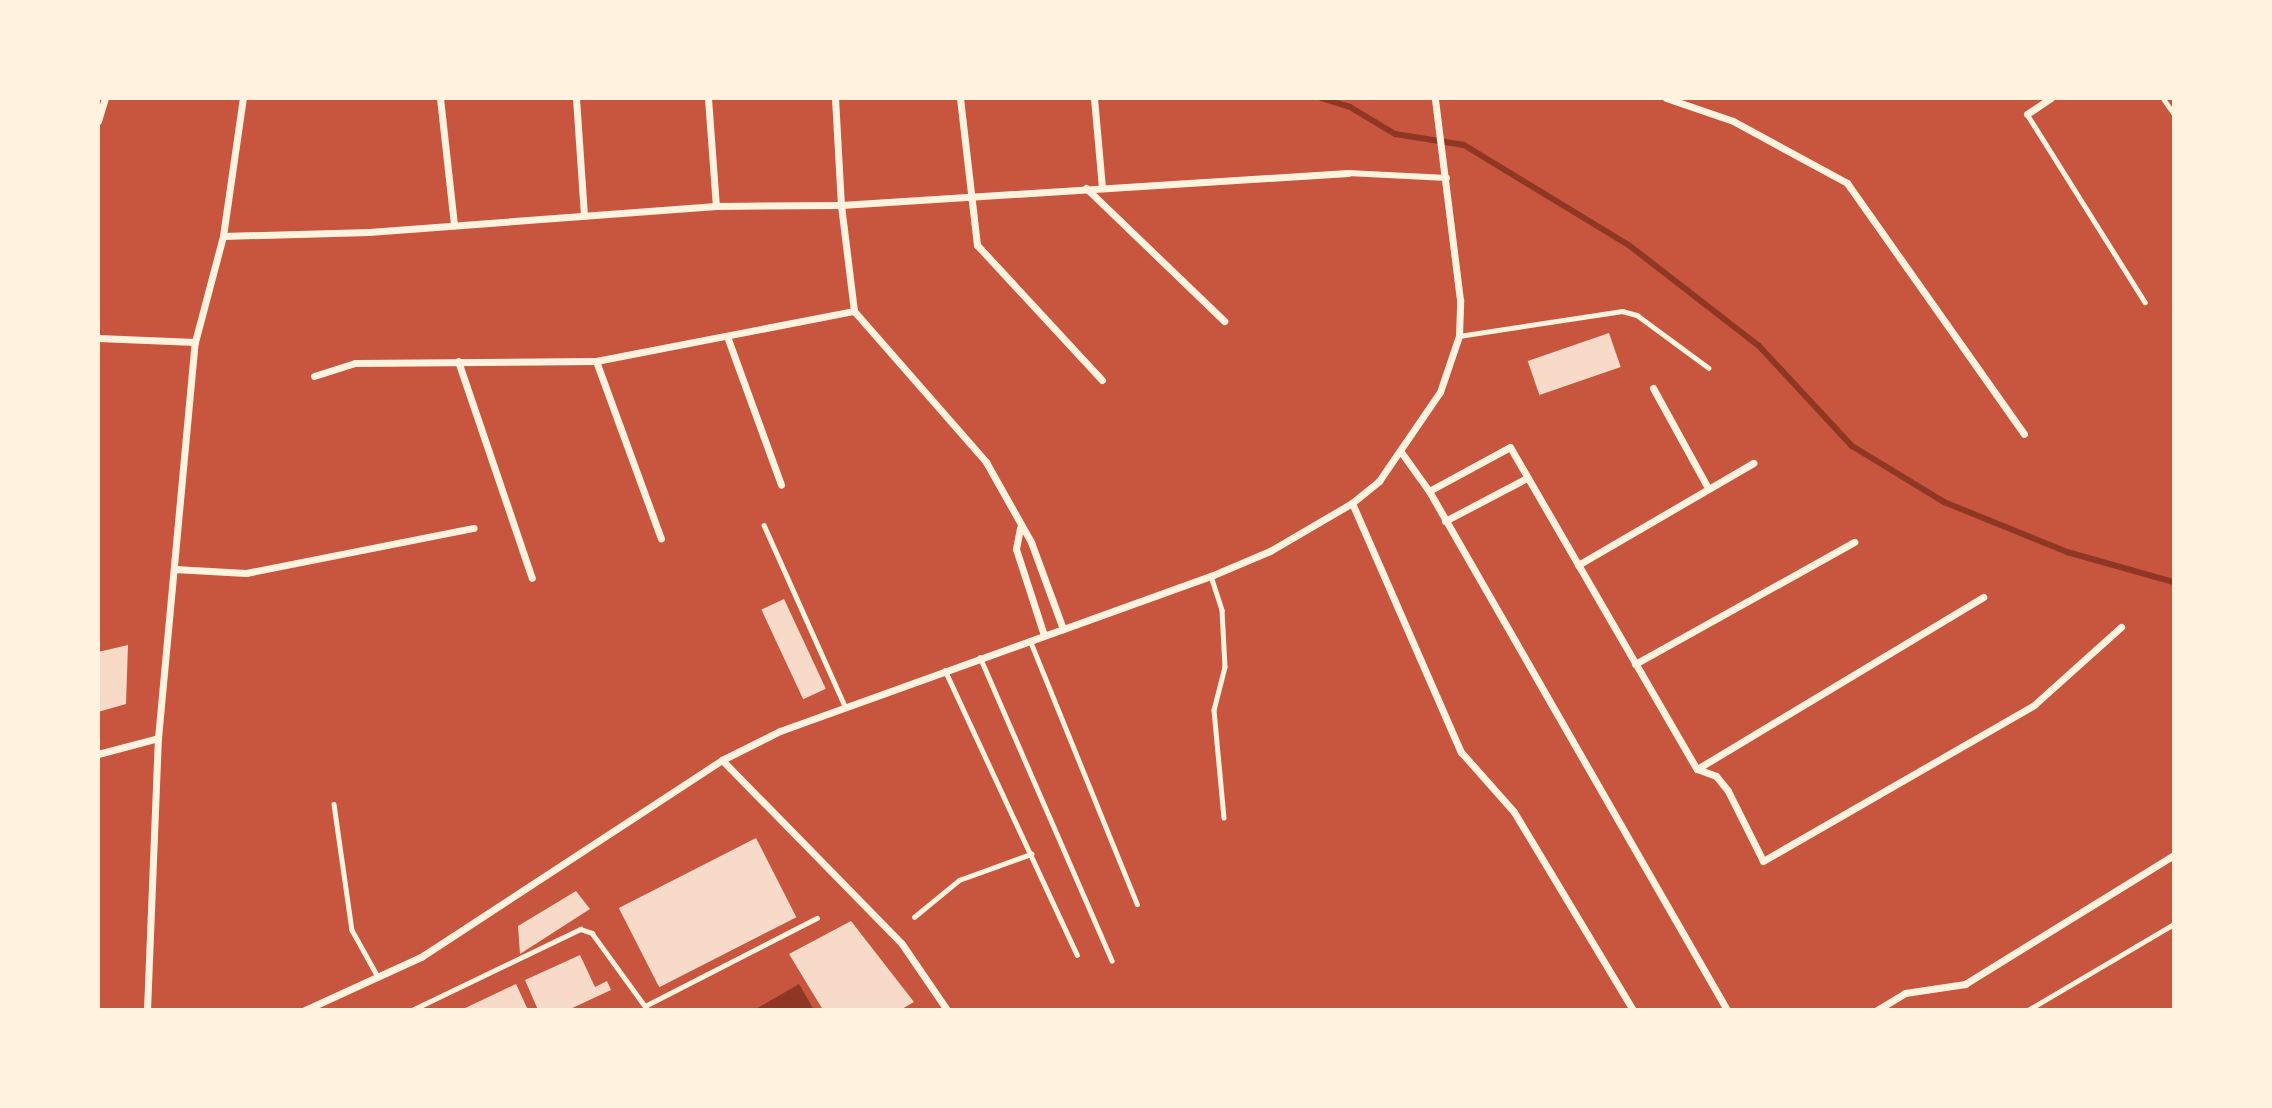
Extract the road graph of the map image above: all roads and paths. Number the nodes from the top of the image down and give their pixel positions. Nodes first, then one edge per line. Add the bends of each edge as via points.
1 (105, 98) edge
2 (243, 98) edge
3 (440, 98) edge
4 (576, 98) edge
5 (708, 98) edge
6 (835, 98) edge
7 (960, 98) edge
8 (1094, 98) edge
9 (1436, 98) edge
10 (1666, 98) edge
11 (2051, 98) edge
12 (2163, 98) edge
13 (2027, 114) joint
14 (2174, 114) edge
15 (98, 121) edge
16 (1348, 173) joint
17 (1447, 178) junction
18 (1102, 187) junction
19 (1086, 188) junction
20 (970, 195) junction
21 (841, 205) junction
22 (716, 206) junction
23 (584, 216) junction
24 (454, 225) junction
25 (223, 236) junction
26 (2145, 302) dead end
27 (854, 311) junction
28 (1224, 321) dead end
29 (1459, 336) junction
30 (98, 338) edge
31 (728, 339) junction
32 (195, 342) junction
33 (458, 361) junction
34 (596, 361) junction
35 (1709, 368) dead end
36 (314, 376) dead end
37 (1102, 380) dead end
38 (1653, 388) dead end
39 (2024, 434) dead end
40 (1401, 452) junction
41 (1753, 463) dead end
42 (1527, 478) junction
43 (780, 485) dead end
44 (1709, 488) junction
45 (1429, 491) junction
46 (1352, 503) junction
47 (1445, 520) junction
48 (764, 525) dead end
49 (474, 528) dead end
50 (1020, 528) junction
51 (661, 539) dead end
52 (1854, 541) dead end
53 (1578, 565) junction
54 (174, 569) junction
55 (1211, 576) junction
56 (532, 578) dead end
57 (1983, 597) dead end
58 (2121, 627) dead end
59 (1063, 629) junction
60 (1044, 635) junction
61 (1029, 640) junction
62 (980, 657) junction
63 (1635, 664) junction
64 (944, 669) junction
65 (845, 706) junction
66 (158, 738) junction
67 (98, 754) edge
68 (722, 760) junction
69 (1697, 769) junction
70 (334, 804) dead end
71 (1224, 818) dead end
72 (1031, 854) junction
73 (2174, 855) edge
74 (1137, 904) dead end
75 (914, 917) dead end
76 (817, 918) dead end
77 (2174, 924) edge
78 (1077, 954) dead end
79 (1112, 961) dead end
80 (378, 978) junction
81 (647, 1008) edge
82 (147, 1010) edge
83 (305, 1010) edge
84 (412, 1010) edge
85 (947, 1010) edge
86 (1633, 1010) edge
87 (1727, 1010) edge
88 (1877, 1010) edge
89 (2028, 1010) edge

1 - 15 street
2 - 25 street
3 - 24 street
4 - 23 street
5 - 22 street
6 - 21 street
7 - 20 street
8 - 18 street
9 - 17 street
10 - 39 street via 1733,121 1847,183
11 - 13 street
12 - 14 lane
13 - 26 lane
16 - 17 street
16 - 18 street
17 - 29 street via 1461,300
18 - 19 street
19 - 20 street
19 - 28 street
20 - 21 street
20 - 37 street via 977,245
21 - 22 street
21 - 27 street
22 - 23 street
23 - 24 street
24 - 25 street
25 - 32 street
27 - 31 street
27 - 50 street via 986,462
29 - 35 lane via 1622,311 1637,315
29 - 40 street via 1440,392
30 - 32 street
31 - 34 street
31 - 43 street
32 - 54 street
33 - 34 street
33 - 36 street via 355,363
33 - 56 street
34 - 51 street
38 - 44 street
40 - 45 street
40 - 46 street via 1378,481
41 - 44 street
42 - 45 street via 1510,447
42 - 47 street
42 - 53 street
44 - 53 street
45 - 47 street
46 - 55 street via 1270,551
46 - 86 street via 1461,752 1514,812
47 - 87 street
48 - 65 lane
49 - 54 street via 246,573
50 - 59 street via 1031,542
50 - 60 street via 1016,549
52 - 63 street
53 - 63 street
54 - 66 street
55 - 59 street
55 - 71 lane via 1222,610 1225,667 1214,710
57 - 69 street
58 - 69 street via 2034,705 1763,861 1728,791 1716,776
59 - 60 street
60 - 61 street
61 - 62 street
61 - 74 lane
62 - 64 street
62 - 79 lane
63 - 69 street
64 - 65 street
64 - 72 lane
65 - 68 street
66 - 67 street
66 - 82 street
68 - 80 street via 500,907
68 - 85 street via 902,944
70 - 80 lane via 352,930
72 - 75 lane via 959,880
72 - 78 lane
73 - 88 street via 1965,984 1905,993
76 - 81 lane
77 - 89 lane
80 - 83 street
81 - 84 lane via 592,933 580,929

